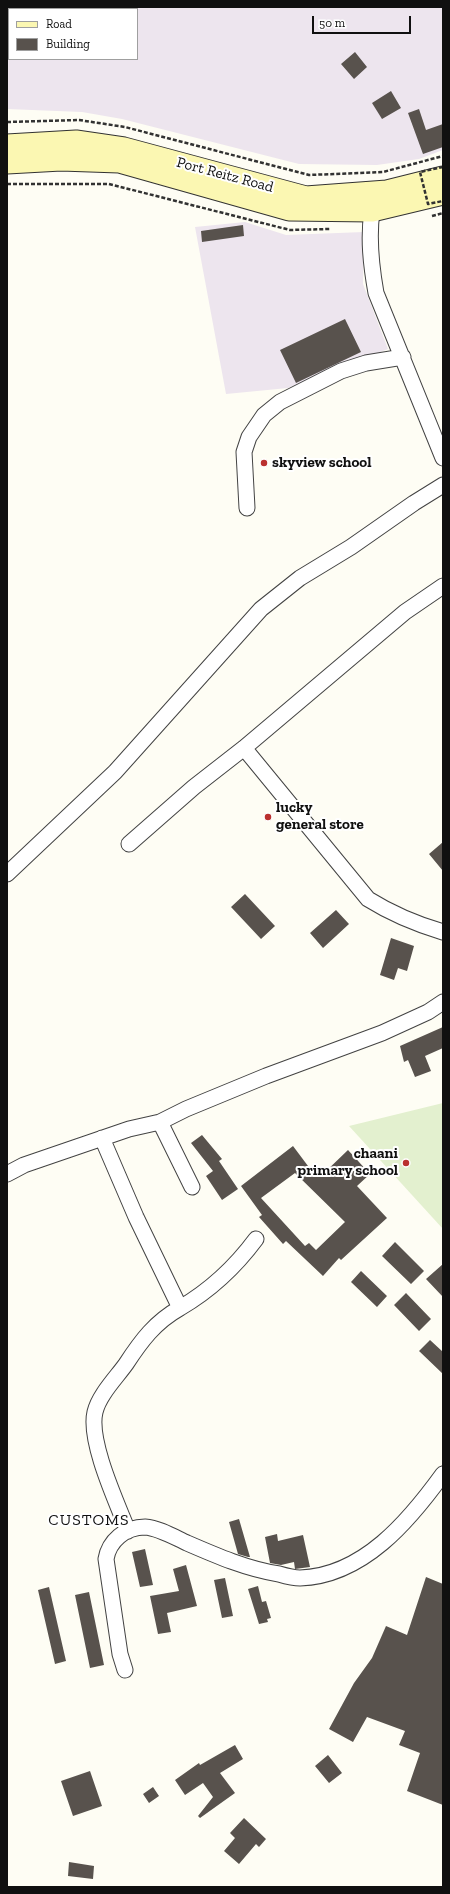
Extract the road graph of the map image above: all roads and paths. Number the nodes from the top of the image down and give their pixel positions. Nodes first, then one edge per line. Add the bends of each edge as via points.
1 (7, 122) edge
2 (7, 145) edge
3 (443, 156) edge
4 (7, 163) edge
5 (443, 167) edge
6 (443, 177) edge
7 (443, 194) edge
8 (443, 201) edge
9 (372, 211) junction
10 (403, 357) junction
11 (443, 458) edge
12 (443, 485) edge
13 (248, 508) dead end
14 (443, 586) edge
15 (244, 748) junction
16 (129, 844) dead end
17 (7, 874) edge
18 (443, 932) edge
19 (443, 1002) edge
20 (160, 1122) junction
21 (102, 1138) junction
22 (7, 1174) edge
23 (192, 1187) dead end
24 (256, 1239) dead end
25 (180, 1308) junction
26 (443, 1474) edge
27 (128, 1531) junction
28 (125, 1670) dead end

1 - 3 path via 79,120 125,127 309,175 384,172
2 - 6 main road, Port Reitz Road via 76,141 124,148 306,197 387,191
4 - 9 main road via 61,160 119,162 290,210
5 - 8 path, bridge via 420,172 428,204
7 - 9 main road
9 - 10 street via 370,265 376,293
10 - 11 street
10 - 13 street via 366,363 342,371 280,402 264,415 249,437 244,452
12 - 17 street via 352,547 300,578 261,609 115,772
14 - 15 street via 405,612
15 - 16 street via 194,787
15 - 18 street via 368,899 412,923
19 - 20 street via 428,1012 382,1033 266,1076
20 - 21 street via 130,1128
20 - 23 street
21 - 22 street via 24,1165
21 - 25 street via 136,1217
24 - 25 street via 237,1262 196,1298
25 - 27 street via 151,1329 103,1396 95,1412 95,1439
26 - 27 street via 407,1521 353,1563 329,1573 300,1578 265,1572 226,1560 161,1531 144,1527
27 - 28 street via 118,1536 107,1552 106,1559 120,1654

